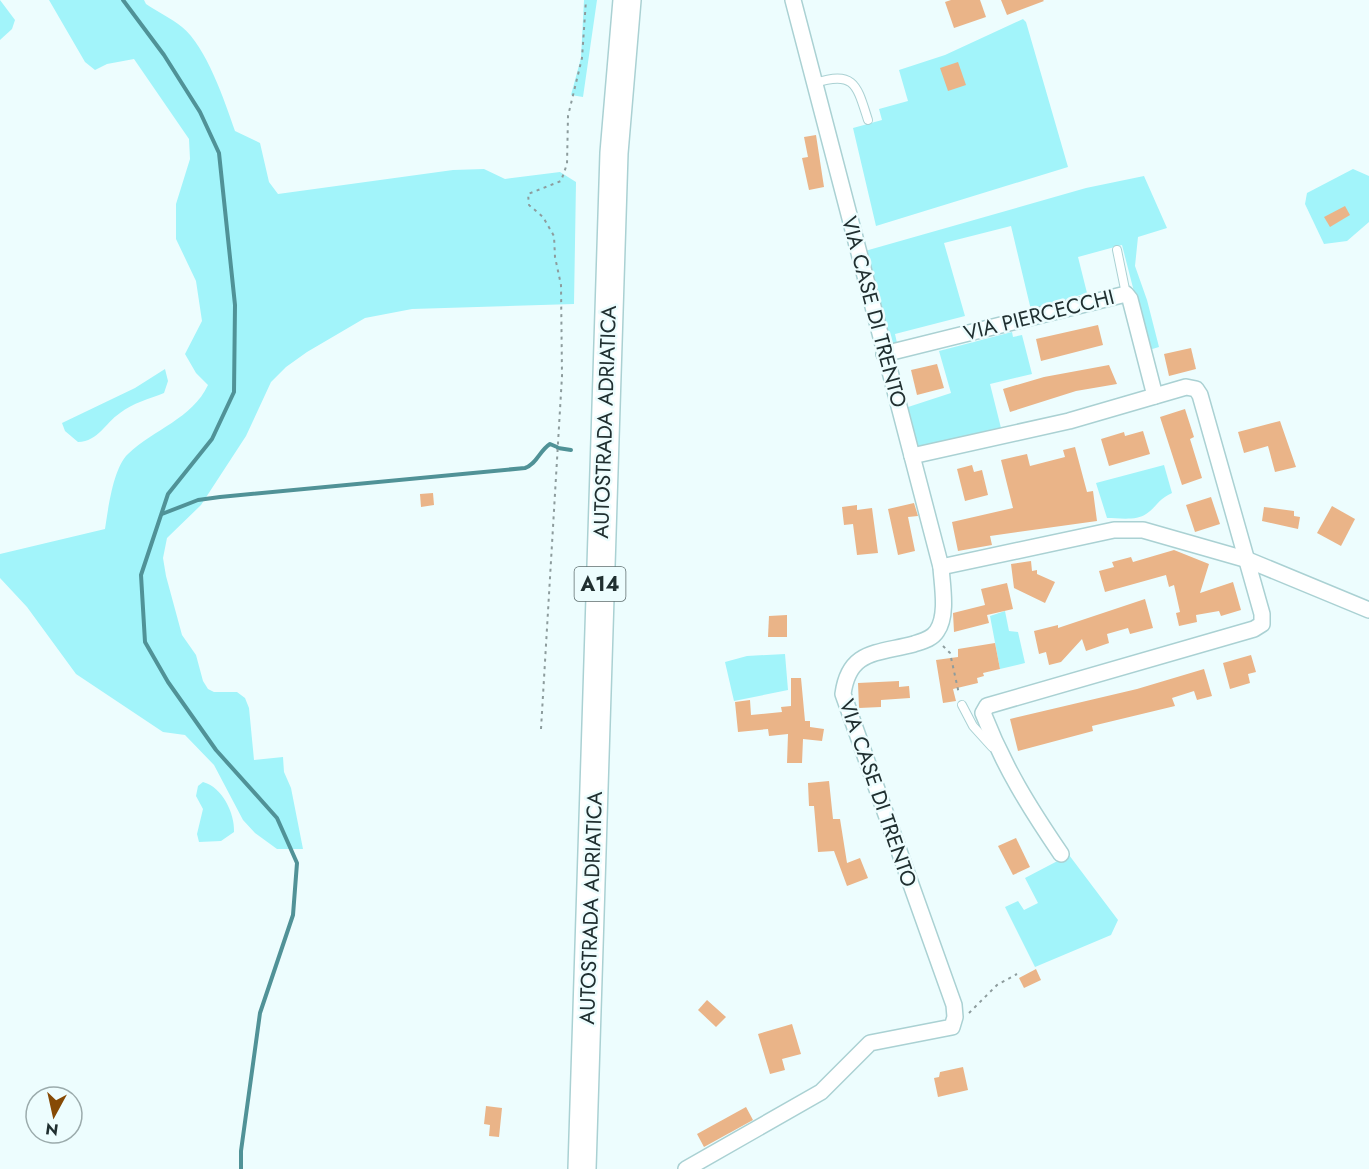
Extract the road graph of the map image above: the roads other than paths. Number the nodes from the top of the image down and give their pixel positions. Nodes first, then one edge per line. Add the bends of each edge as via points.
1 (609, 0) edge
2 (627, 0) edge
3 (793, 0) edge
4 (815, 83) junction
5 (868, 120) dead end
6 (1117, 250) dead end
7 (1126, 294) junction
8 (884, 354) junction
9 (1155, 396) junction
10 (912, 456) junction
11 (1248, 560) junction
12 (941, 567) junction
13 (1369, 610) edge
14 (962, 705) road end
15 (999, 755) junction
16 (1061, 854) dead end
17 (565, 1169) edge
18 (582, 1169) edge
19 (686, 1169) edge

1 - 17 highway, AUTOSTRADA ADRIATICA / A14 via 594,216
2 - 18 highway, AUTOSTRADA ADRIATICA / A14 via 614,164
3 - 4 street, VIA CASE DI TRENTO
4 - 5 lane via 843,77 850,81 858,87
4 - 8 street, VIA CASE DI TRENTO
6 - 7 lane
7 - 8 street, VIA PIERCECCHI
7 - 9 street, VIA PIERCECCHI
8 - 10 street, VIA CASE DI TRENTO
9 - 10 street via 1069,421
9 - 11 street via 1186,387 1200,394
10 - 12 street, VIA CASE DI TRENTO
11 - 12 street via 1143,530 1114,530
11 - 13 street
11 - 15 street via 1262,624 987,706 984,713
12 - 19 street, VIA CASE DI TRENTO via 941,619 933,636 860,659 849,669 843,694 954,1005 952,1028 870,1043 821,1092
14 - 15 lane via 973,726
15 - 16 street

